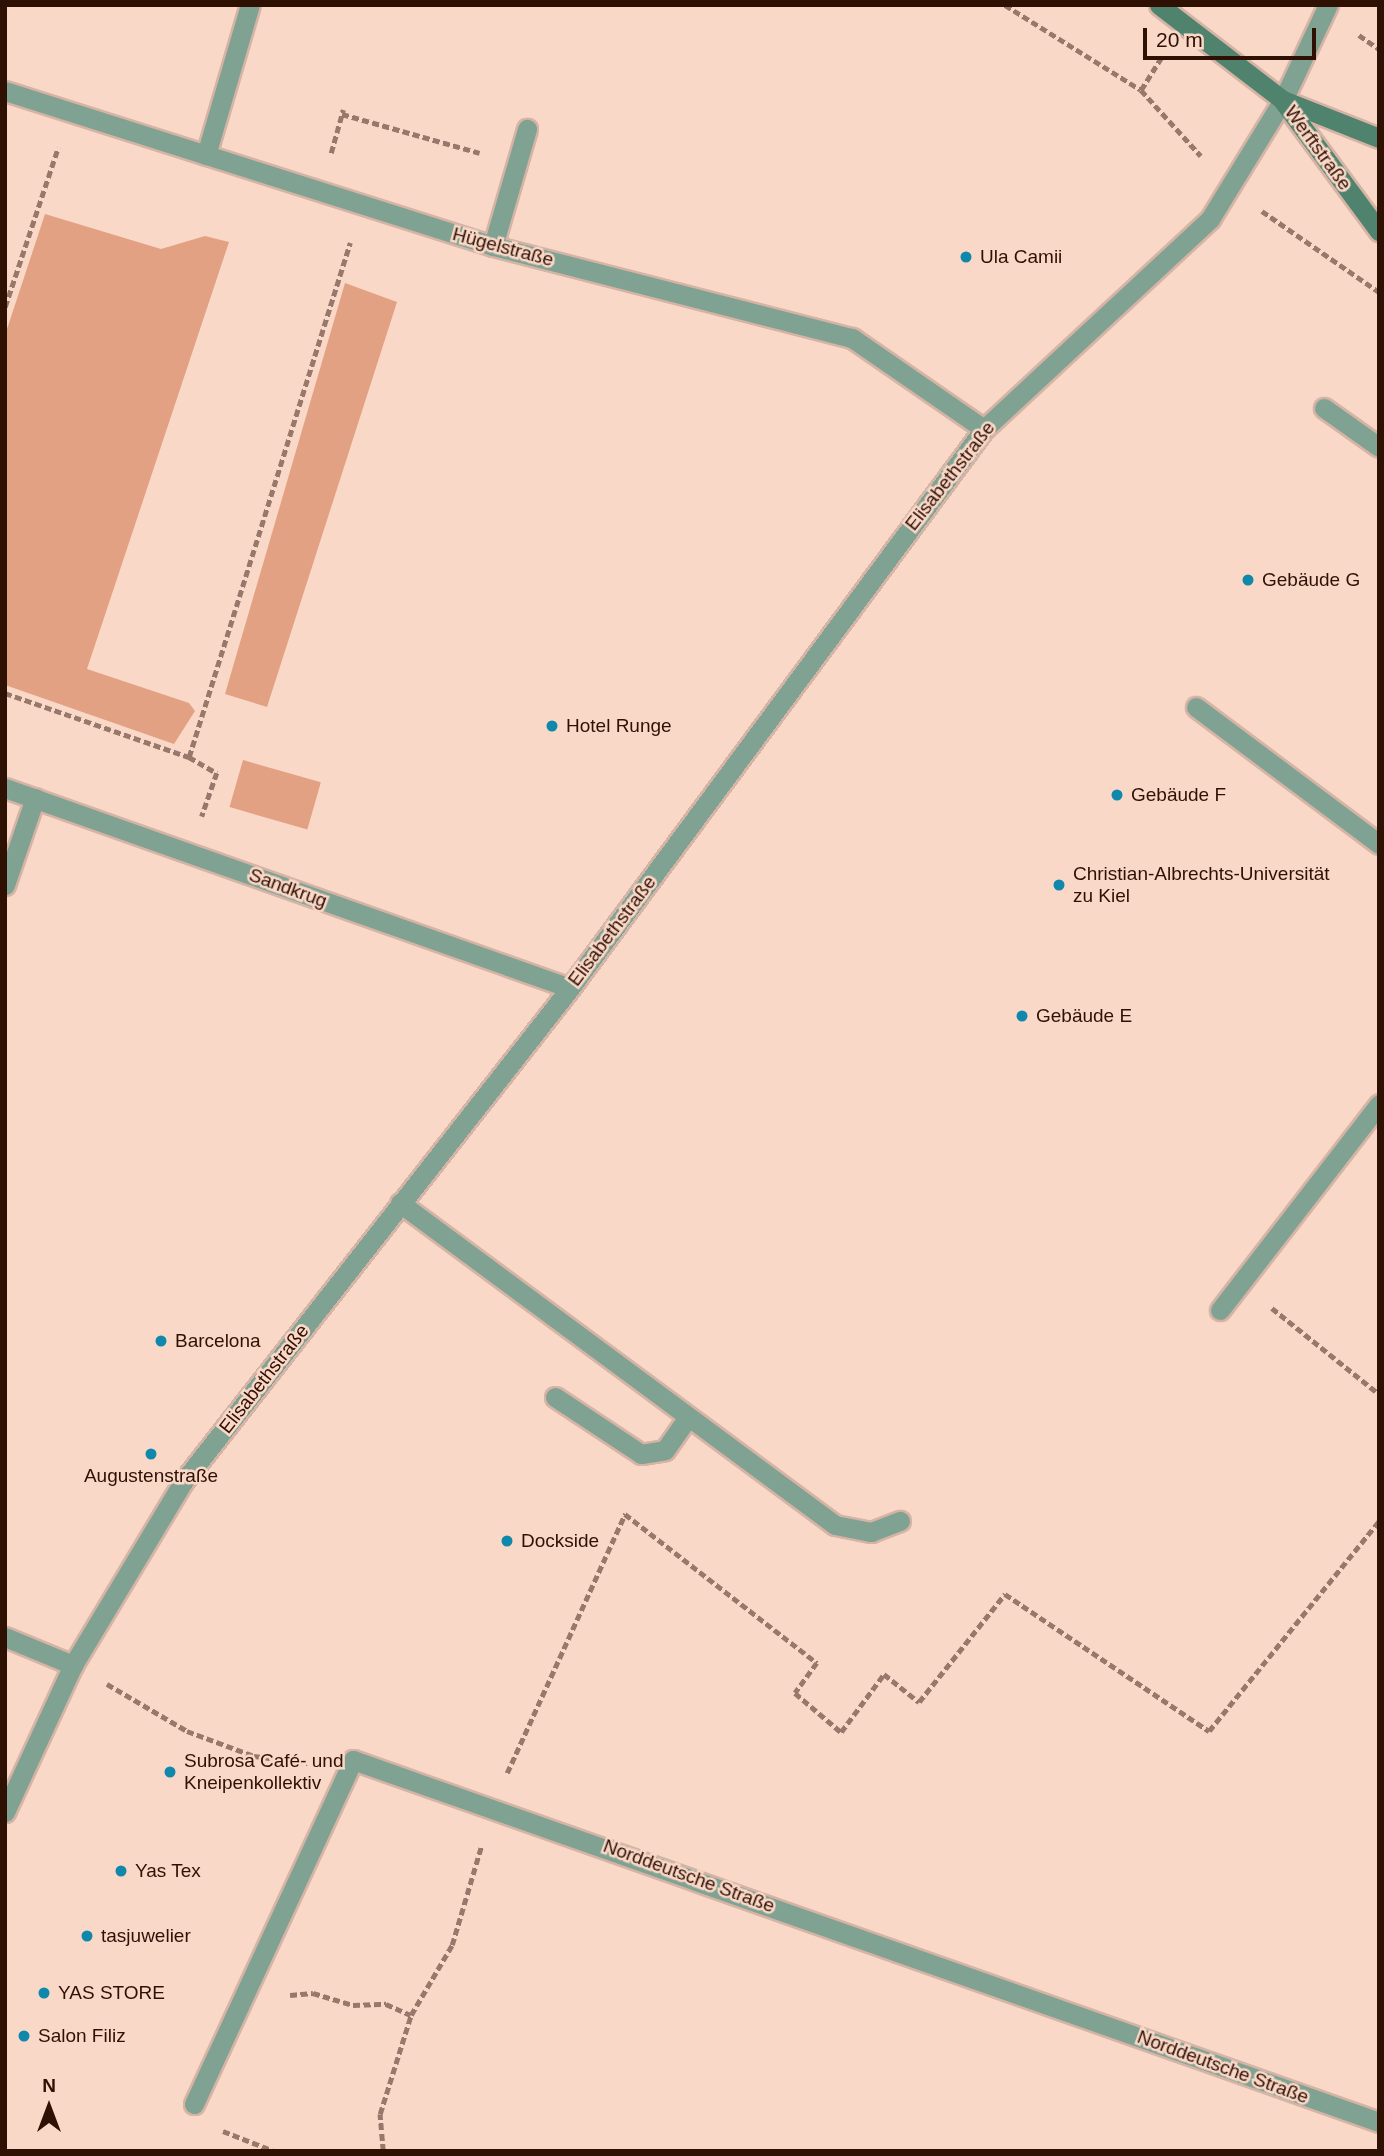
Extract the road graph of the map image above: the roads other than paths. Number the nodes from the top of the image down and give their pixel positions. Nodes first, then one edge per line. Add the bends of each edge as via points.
1 (250, 5) edge
2 (1159, 5) edge
3 (1328, 5) edge
4 (5, 91) edge
5 (1283, 100) junction
6 (527, 129) dead end
7 (1379, 138) edge
8 (206, 155) junction
9 (1379, 231) edge
10 (493, 246) junction
11 (1324, 408) dead end
12 (984, 429) junction
13 (1379, 447) edge
14 (1196, 707) dead end
15 (5, 788) edge
16 (35, 798) junction
17 (1379, 844) edge
18 (5, 885) edge
19 (570, 988) junction
20 (1379, 1104) edge
21 (400, 1203) junction
22 (1220, 1310) dead end
23 (555, 1397) dead end
24 (688, 1417) junction
25 (900, 1521) dead end
26 (5, 1637) edge
27 (73, 1665) junction
28 (5, 1812) edge
29 (194, 2104) road end
30 (1379, 2122) edge

1 - 8 street
2 - 5 main road, Werftstraße
3 - 5 street, Elisabethstraße
4 - 8 street, Hügelstraße
5 - 7 main road, Werftstraße
5 - 9 main road, Werftstraße
5 - 12 street, Elisabethstraße via 1210,219
6 - 10 street
8 - 10 street, Hügelstraße
10 - 12 street, Hügelstraße via 852,338
11 - 13 street
12 - 19 street, Elisabethstraße
14 - 17 street
15 - 16 street, Sandkrug
16 - 18 street
16 - 19 street, Sandkrug
19 - 21 street, Elisabethstraße
20 - 22 street
21 - 24 street
21 - 27 street, Elisabethstraße via 183,1482
23 - 24 street via 641,1454 665,1450
24 - 25 street via 835,1525 871,1532
26 - 27 street
27 - 28 street, Elisabethstraße
29 - 30 street, Norddeutsche Straße via 353,1760

